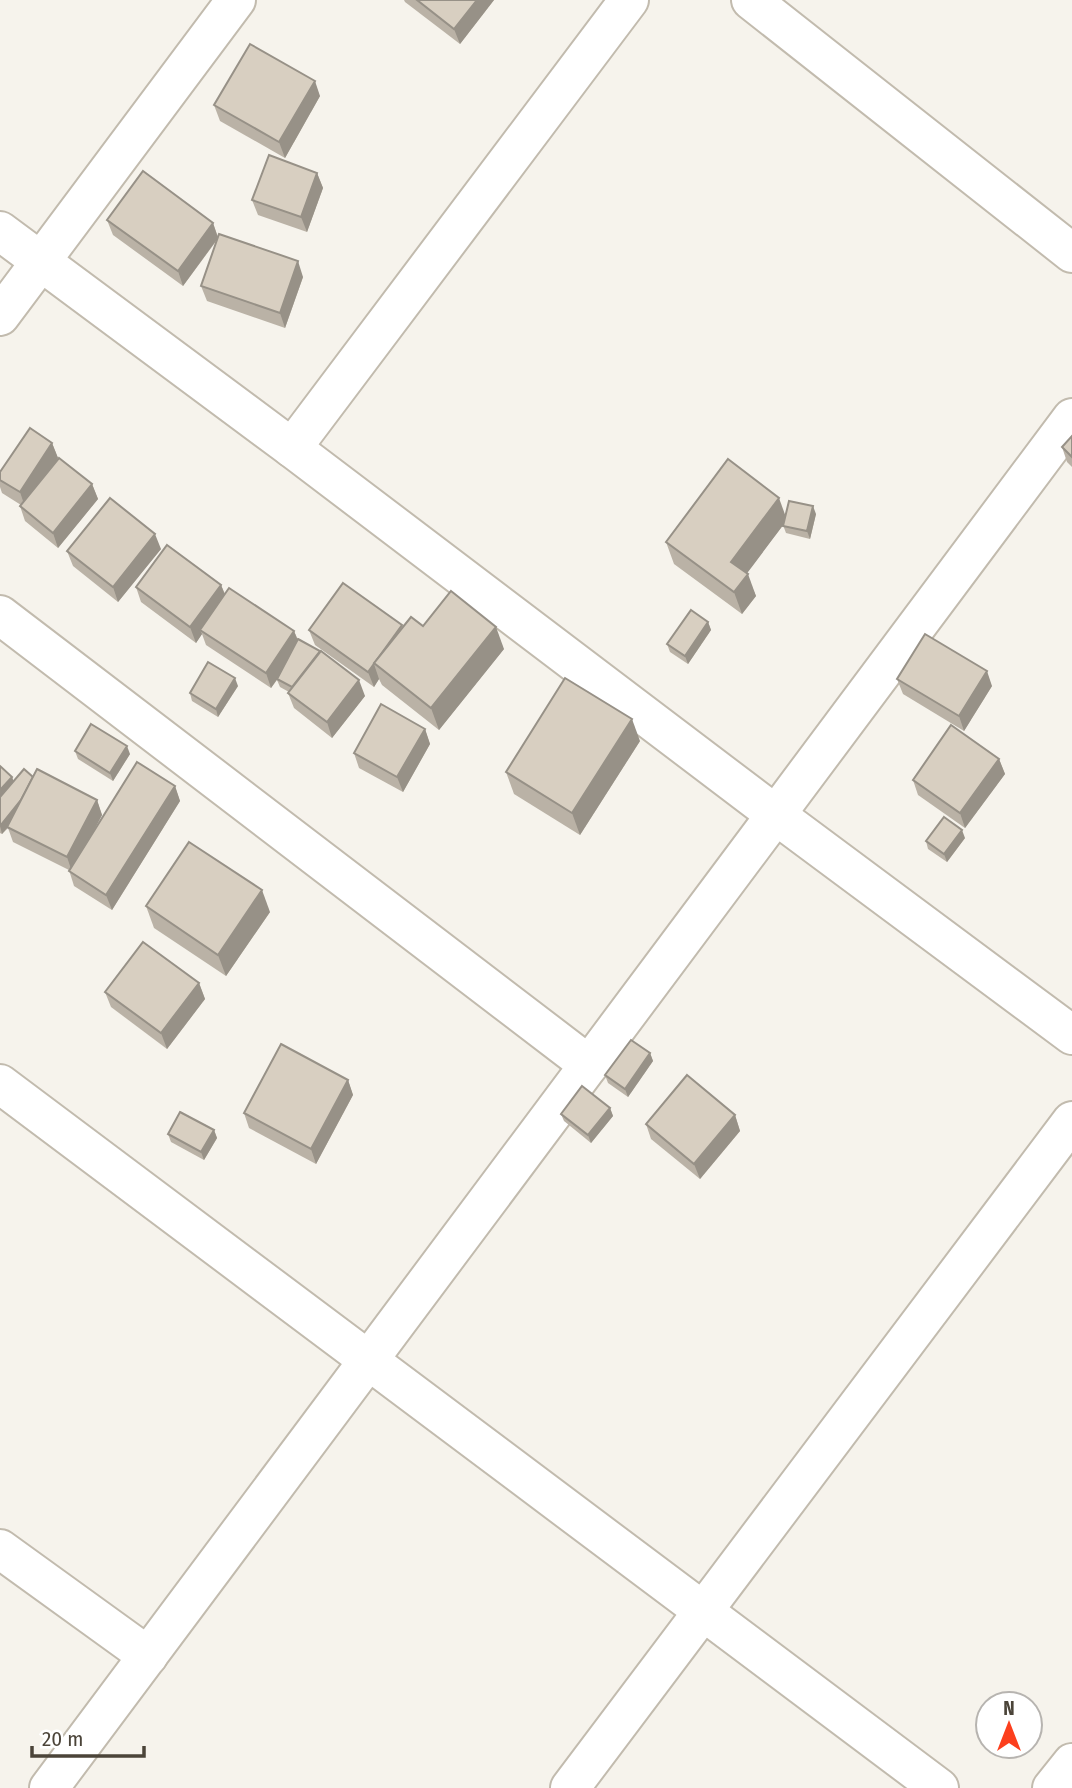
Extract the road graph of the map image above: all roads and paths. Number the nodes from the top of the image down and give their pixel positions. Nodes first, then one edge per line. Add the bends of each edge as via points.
1 (236, 0) edge
2 (629, 0) edge
3 (751, 0) edge
4 (0, 231) edge
5 (1072, 253) edge
6 (40, 262) junction
7 (0, 316) edge
8 (1072, 418) edge
9 (292, 447) junction
10 (0, 615) edge
11 (776, 815) junction
12 (1072, 1035) edge
13 (590, 1065) junction
14 (0, 1084) edge
15 (1072, 1121) edge
16 (369, 1361) junction
17 (0, 1549) edge
18 (703, 1611) junction
19 (148, 1656) junction
20 (1072, 1763) edge
21 (49, 1788) edge
22 (570, 1788) edge
23 (939, 1788) edge
24 (1052, 1788) edge

1 - 6 street
2 - 9 street
3 - 5 street
4 - 6 street
6 - 7 street
6 - 9 street
8 - 11 street
9 - 11 street
10 - 13 street
11 - 12 street
11 - 13 street
13 - 16 street
14 - 16 street
15 - 18 street
16 - 18 street
16 - 19 street
17 - 19 street
18 - 22 street
18 - 23 street
19 - 21 street
20 - 24 street

